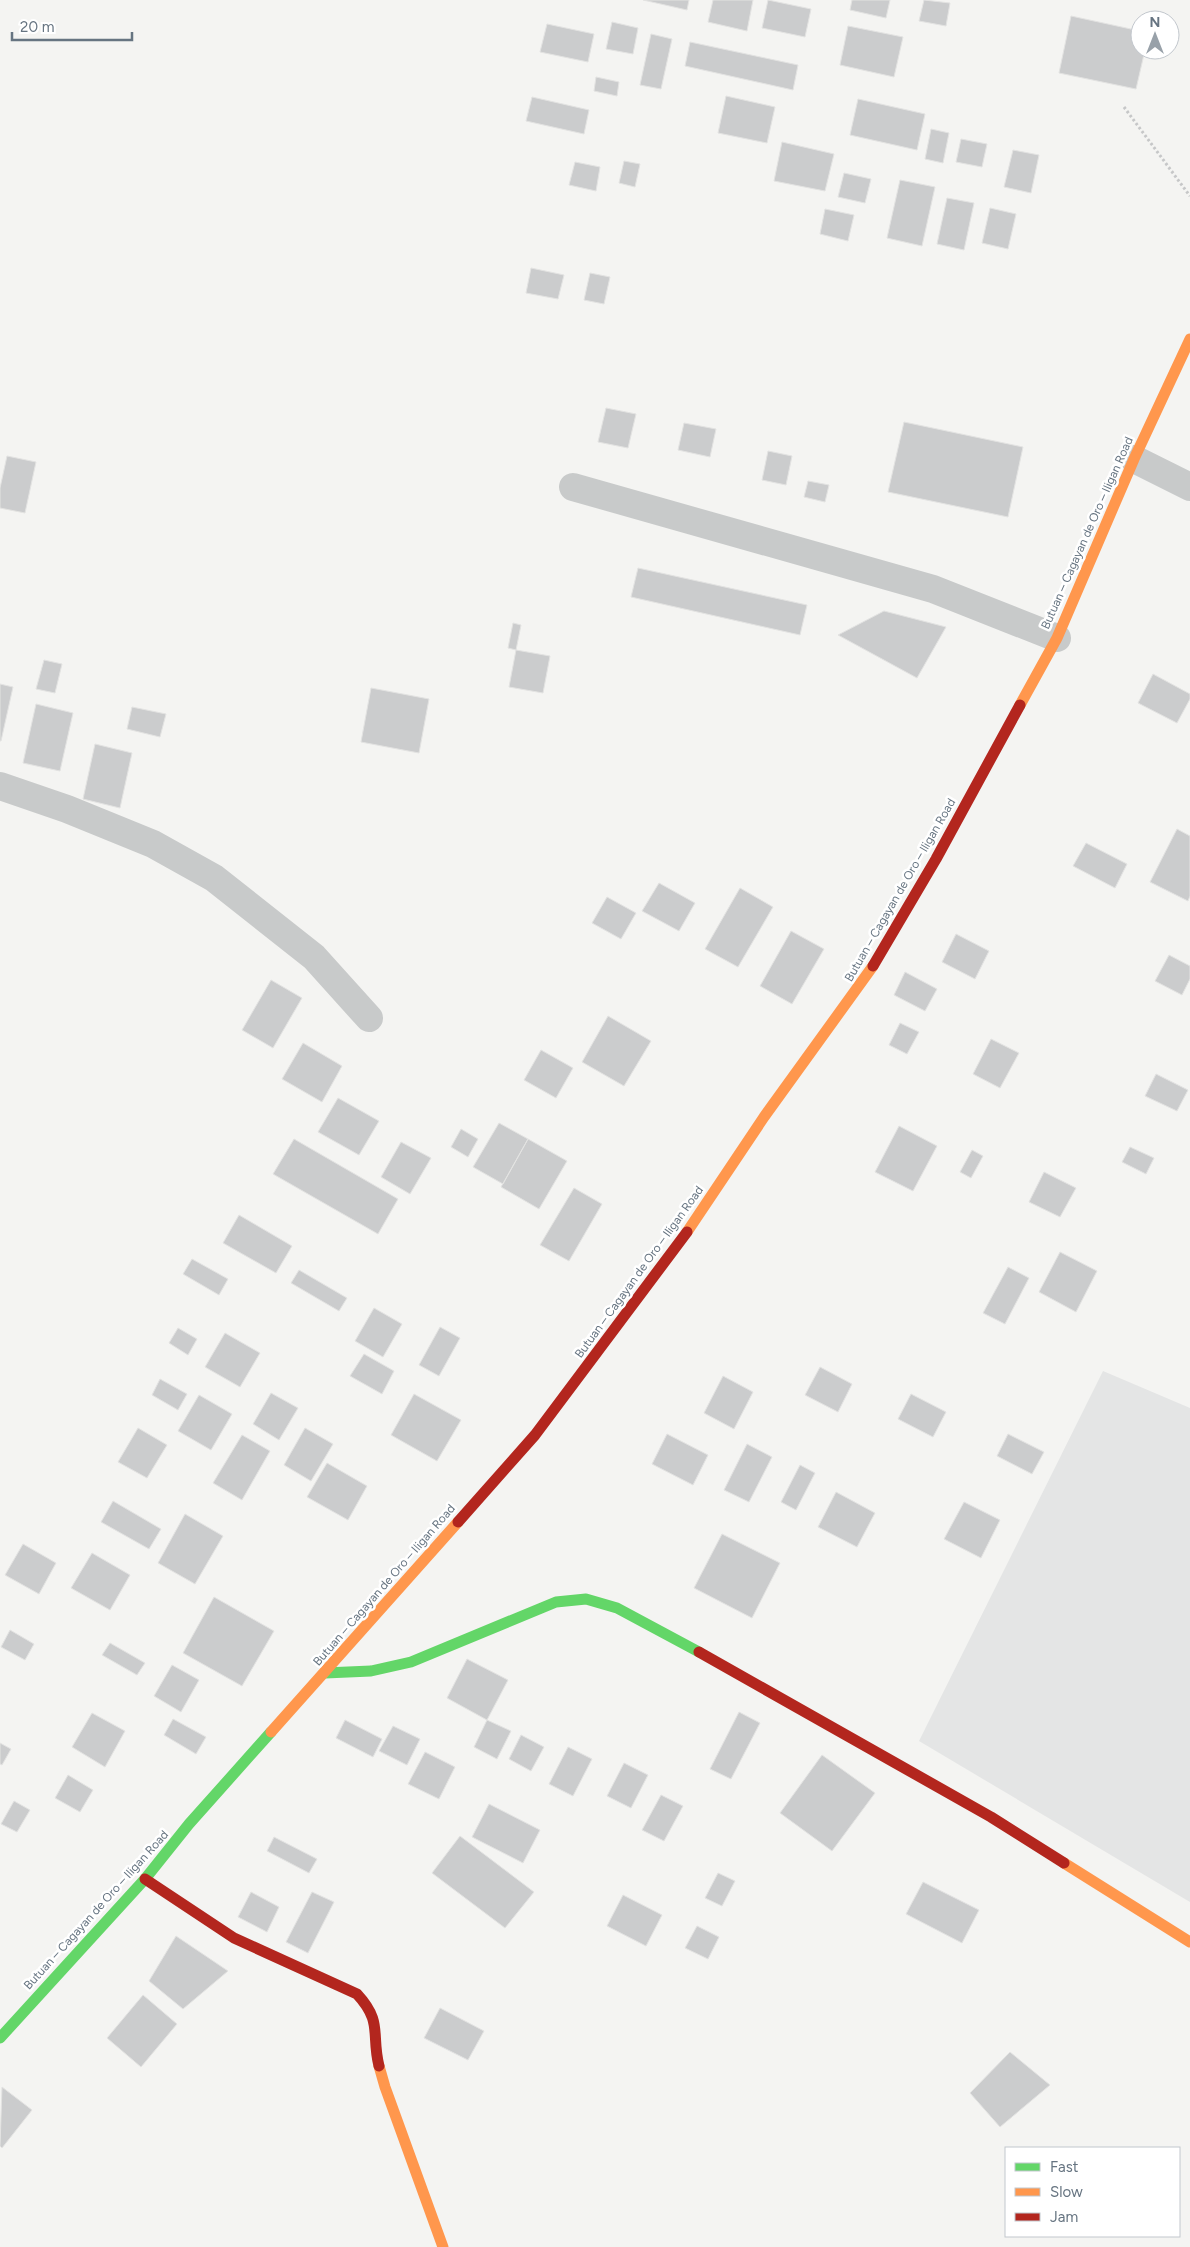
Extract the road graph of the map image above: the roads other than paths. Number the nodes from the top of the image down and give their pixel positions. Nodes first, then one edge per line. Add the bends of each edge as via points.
1 (1190, 339) edge
2 (1134, 459) junction
3 (1190, 487) edge
4 (572, 488) dead end
5 (1056, 638) junction
6 (0, 786) edge
7 (370, 1018) dead end
8 (325, 1672) junction
9 (145, 1879) junction
10 (1190, 1942) edge
11 (0, 2038) edge
12 (443, 2247) edge

1 - 2 main road, Butuan – Cagayan de Oro – Iligan Road
2 - 3 street
2 - 5 main road, Butuan – Cagayan de Oro – Iligan Road
4 - 5 street via 932,589
5 - 8 main road, Butuan – Cagayan de Oro – Iligan Road via 936,859 867,976 764,1117 699,1218 535,1435
6 - 7 street via 153,844 214,878 314,957
8 - 9 main road, Butuan – Cagayan de Oro – Iligan Road via 189,1824
8 - 10 main road via 371,1670 411,1662 556,1602 586,1599 617,1608 991,1817
9 - 11 main road, Butuan – Cagayan de Oro – Iligan Road
9 - 12 main road via 234,1938 357,1994 369,2007 375,2023 377,2057 385,2087

